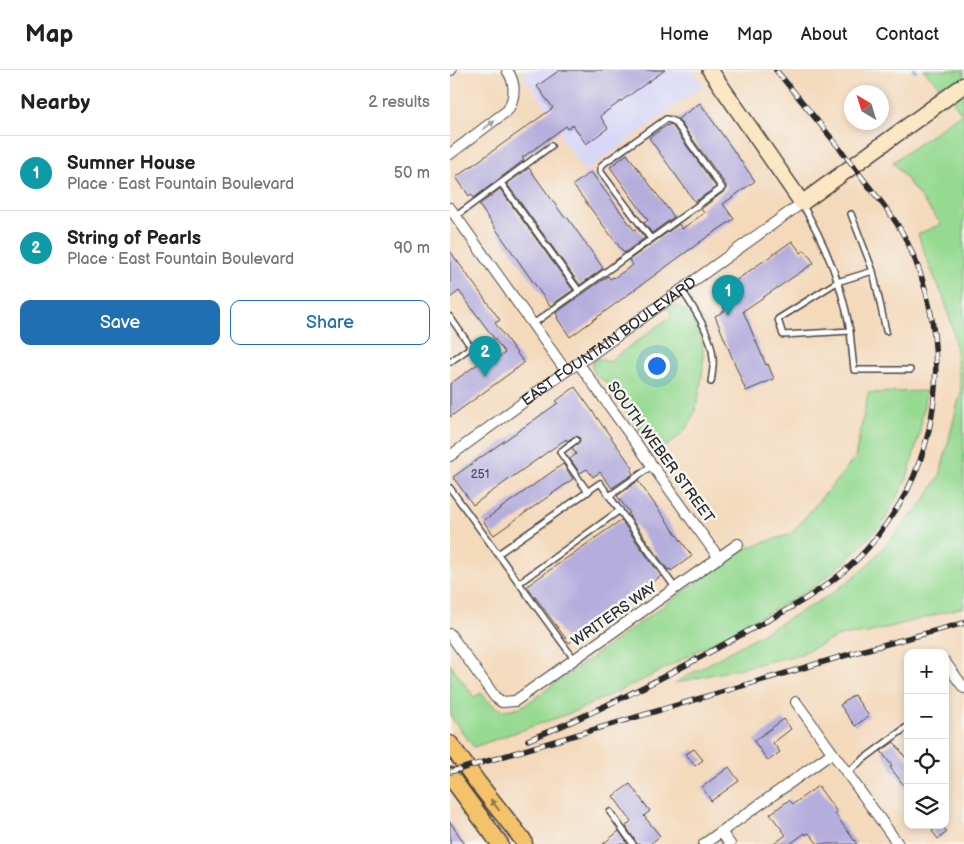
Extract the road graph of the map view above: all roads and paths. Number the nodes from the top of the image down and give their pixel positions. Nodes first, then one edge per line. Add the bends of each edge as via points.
1 (508, 70) edge
2 (710, 70) edge
3 (964, 85) edge
4 (552, 146) dead end
5 (450, 154) edge
6 (501, 183) junction
7 (802, 203) junction
8 (452, 212) edge
9 (851, 214) dead end
10 (651, 239) junction
11 (873, 271) junction
12 (837, 282) junction
13 (681, 290) junction
14 (579, 291) junction
15 (450, 317) edge
16 (533, 324) junction
17 (850, 331) junction
18 (886, 331) dead end
19 (450, 362) edge
20 (579, 364) junction
21 (910, 370) dead end
22 (566, 371) junction
23 (711, 382) dead end
24 (576, 440) dead end
25 (451, 454) edge
26 (652, 466) junction
27 (450, 488) edge
28 (588, 492) junction
29 (609, 496) junction
30 (620, 510) junction
31 (738, 544) dead end
32 (498, 554) junction
33 (719, 558) junction
34 (519, 583) junction
35 (676, 589) junction
36 (450, 634) edge
37 (575, 660) junction
38 (949, 667) edge
39 (964, 688) edge
40 (796, 702) dead end
41 (904, 729) edge
42 (450, 744) edge
43 (832, 753) junction
44 (847, 773) junction
45 (450, 776) edge
46 (610, 812) dead end
47 (721, 832) junction
48 (500, 844) edge
49 (524, 844) edge
50 (633, 844) edge
51 (704, 844) edge
52 (730, 844) edge
53 (898, 844) edge

5 -> 1 street via 508,110 514,91
2 - 7 main road
3 - 7 main road, EAST FOUNTAIN BOULEVARD
4 - 6 lane
6 - 8 lane
6 - 14 lane
7 - 12 lane via 817,230
7 - 13 street, EAST FOUNTAIN BOULEVARD
8 - 16 street
9 - 11 lane
10 - 10 lane via 722,188 675,122 666,119 601,167
10 - 14 lane
11 - 12 lane
11 - 18 lane
12 - 17 lane
12 - 17 lane via 778,319 783,335
13 - 20 street, EAST FOUNTAIN BOULEVARD
13 - 23 lane via 708,336 713,358
14 - 16 lane
15 - 19 lane via 471,347
16 - 22 street
17 - 21 lane via 854,370
20 - 22 street, EAST FOUNTAIN BOULEVARD
20 - 26 street, SOUTH WEBER STREET
22 - 25 street, EAST FOUNTAIN BOULEVARD
24 - 28 lane via 560,452
26 - 29 lane
26 - 33 street, SOUTH WEBER STREET
27 - 32 lane
28 - 29 lane via 600,483
28 - 32 lane
29 - 30 lane
30 - 34 lane
30 - 35 lane
31 - 33 street, WRITERS WAY
32 - 34 lane
33 - 35 street, WRITERS WAY
34 - 37 lane
35 - 37 street, WRITERS WAY
36 - 37 street, WRITERS WAY via 495,697 502,702 518,700
38 - 39 street
40 - 43 street
41 - 44 lane
49 -> 42 main road
43 - 44 street
43 - 47 street
44 - 53 street
45 - 48 main road
46 - 50 lane
47 - 51 street
47 - 52 street

